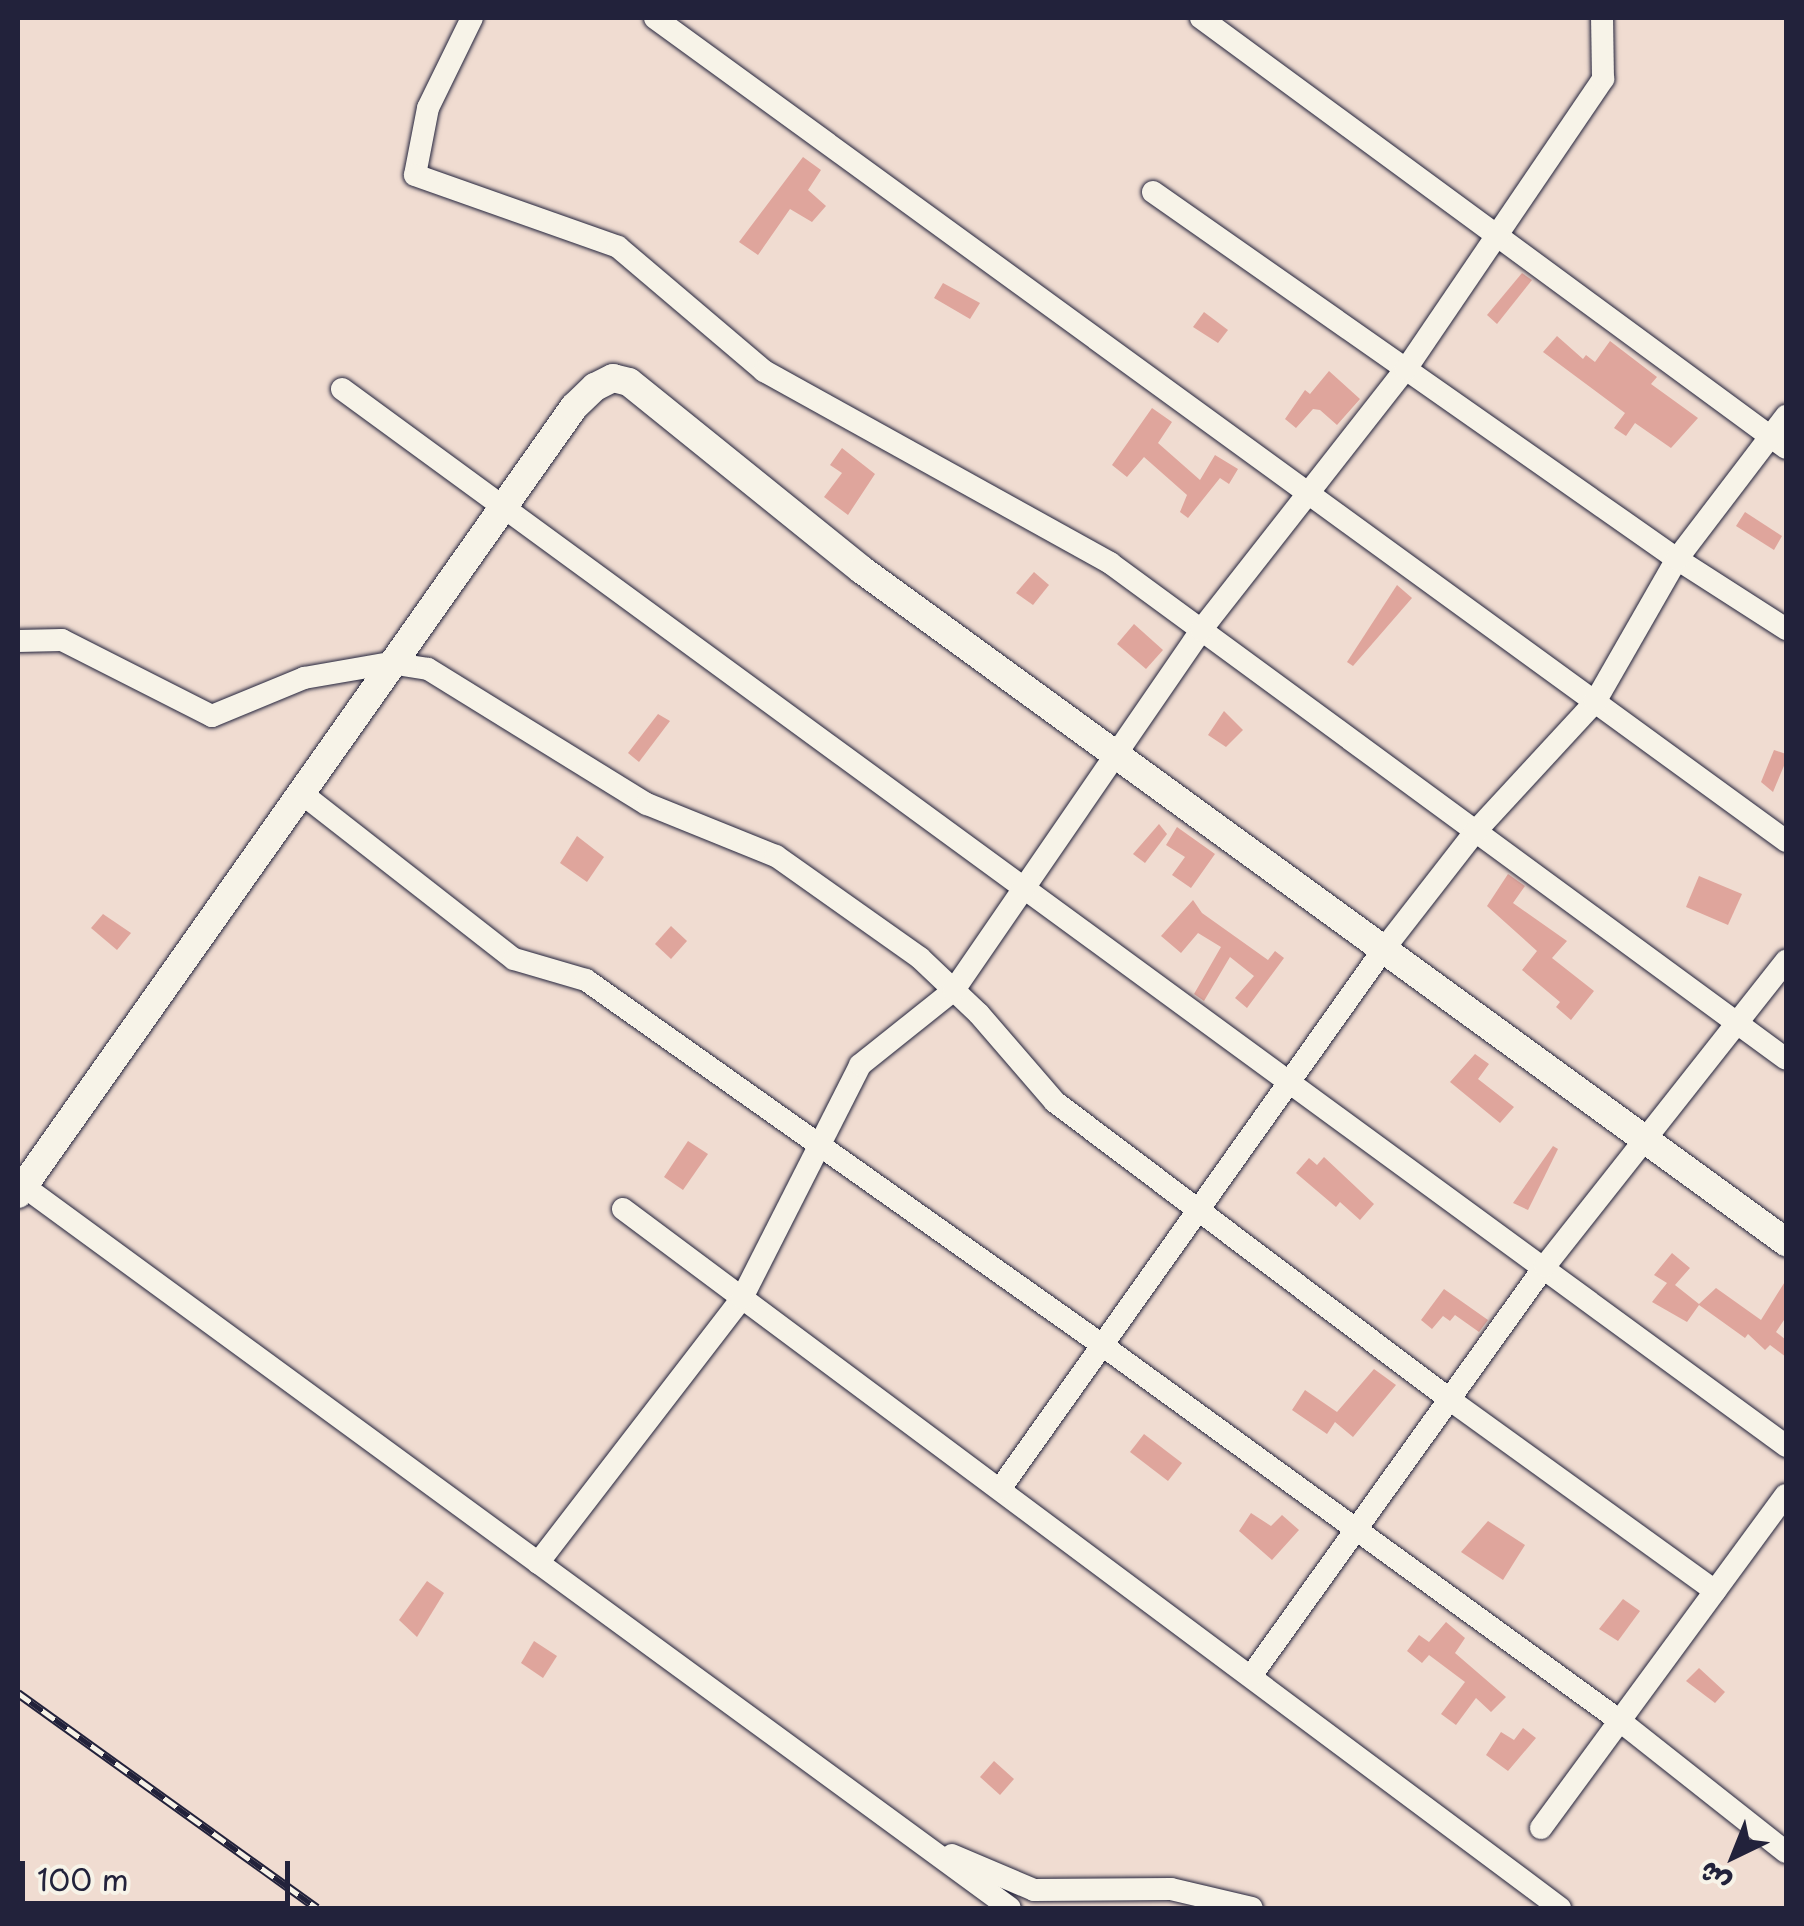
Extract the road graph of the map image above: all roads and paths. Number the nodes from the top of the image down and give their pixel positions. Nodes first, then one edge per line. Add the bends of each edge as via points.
1 (472, 18) edge
2 (655, 18) edge
3 (1200, 18) edge
4 (1602, 18) edge
5 (1154, 192) dead end
6 (1496, 234) junction
7 (1406, 370) junction
8 (342, 389) dead end
9 (1786, 416) edge
10 (1778, 441) edge
11 (1309, 494) junction
12 (502, 507) junction
13 (1677, 560) junction
14 (1202, 630) junction
15 (1786, 630) edge
16 (18, 641) edge
17 (390, 663) junction
18 (1595, 702) junction
19 (1116, 755) junction
20 (300, 792) junction
21 (1476, 832) junction
22 (1786, 841) edge
23 (1024, 887) junction
24 (1383, 950) junction
25 (1786, 961) edge
26 (954, 990) junction
27 (1737, 1024) junction
28 (1786, 1059) edge
29 (1289, 1080) junction
30 (1644, 1141) junction
31 (819, 1145) junction
32 (19, 1188) edge
33 (623, 1209) dead end
34 (1197, 1209) junction
35 (1786, 1242) edge
36 (1545, 1266) junction
37 (742, 1298) junction
38 (1102, 1345) junction
39 (1449, 1398) junction
40 (1786, 1446) edge
41 (1000, 1489) junction
42 (1786, 1495) edge
43 (1356, 1529) junction
44 (538, 1563) junction
45 (1715, 1591) junction
46 (1251, 1676) junction
47 (1620, 1721) junction
48 (1541, 1828) dead end
49 (917, 1840) junction
50 (1786, 1852) edge
51 (1010, 1908) edge
52 (1252, 1908) edge
53 (1560, 1908) edge

1 - 14 street via 428,108 415,175 618,247 764,371 1110,563
2 - 11 street
3 - 6 street
4 - 6 street via 1602,79
5 - 7 street
6 - 7 street
6 - 10 street
7 - 11 street
7 - 13 street
8 - 12 street
9 - 10 street
10 - 13 street
11 - 14 street
11 - 18 street
12 - 17 main road
12 - 19 main road via 574,406 613,378 629,382 862,570
12 - 23 street
13 - 15 street
13 - 18 street
14 - 19 street
14 - 21 street
16 - 17 street via 62,640 212,716 304,678
17 - 20 main road
17 - 26 street via 428,668 647,804 776,856 920,958
18 - 21 street
18 - 22 street
19 - 23 street
19 - 24 main road
20 - 31 street via 514,958 586,980
20 - 32 main road
21 - 24 street
21 - 27 street
23 - 26 street
23 - 29 street
24 - 29 street
24 - 30 main road
25 - 27 street
26 - 31 street via 860,1064
26 - 34 street via 1055,1102
27 - 28 street
27 - 30 street
29 - 34 street
29 - 36 street
30 - 35 main road
30 - 36 street
31 - 37 street
31 - 38 street
32 - 44 street
33 - 37 street
34 - 38 street
34 - 39 street
36 - 39 street
36 - 40 street
37 - 41 street
37 - 44 street
38 - 41 street
38 - 43 street
39 - 43 street
39 - 45 street
41 - 46 street
42 - 45 street
43 - 46 street
43 - 47 street
44 - 49 street
45 - 47 street
46 - 53 street
47 - 48 street
47 - 50 street
49 - 51 street
49 - 52 street via 1034,1890 1171,1889

